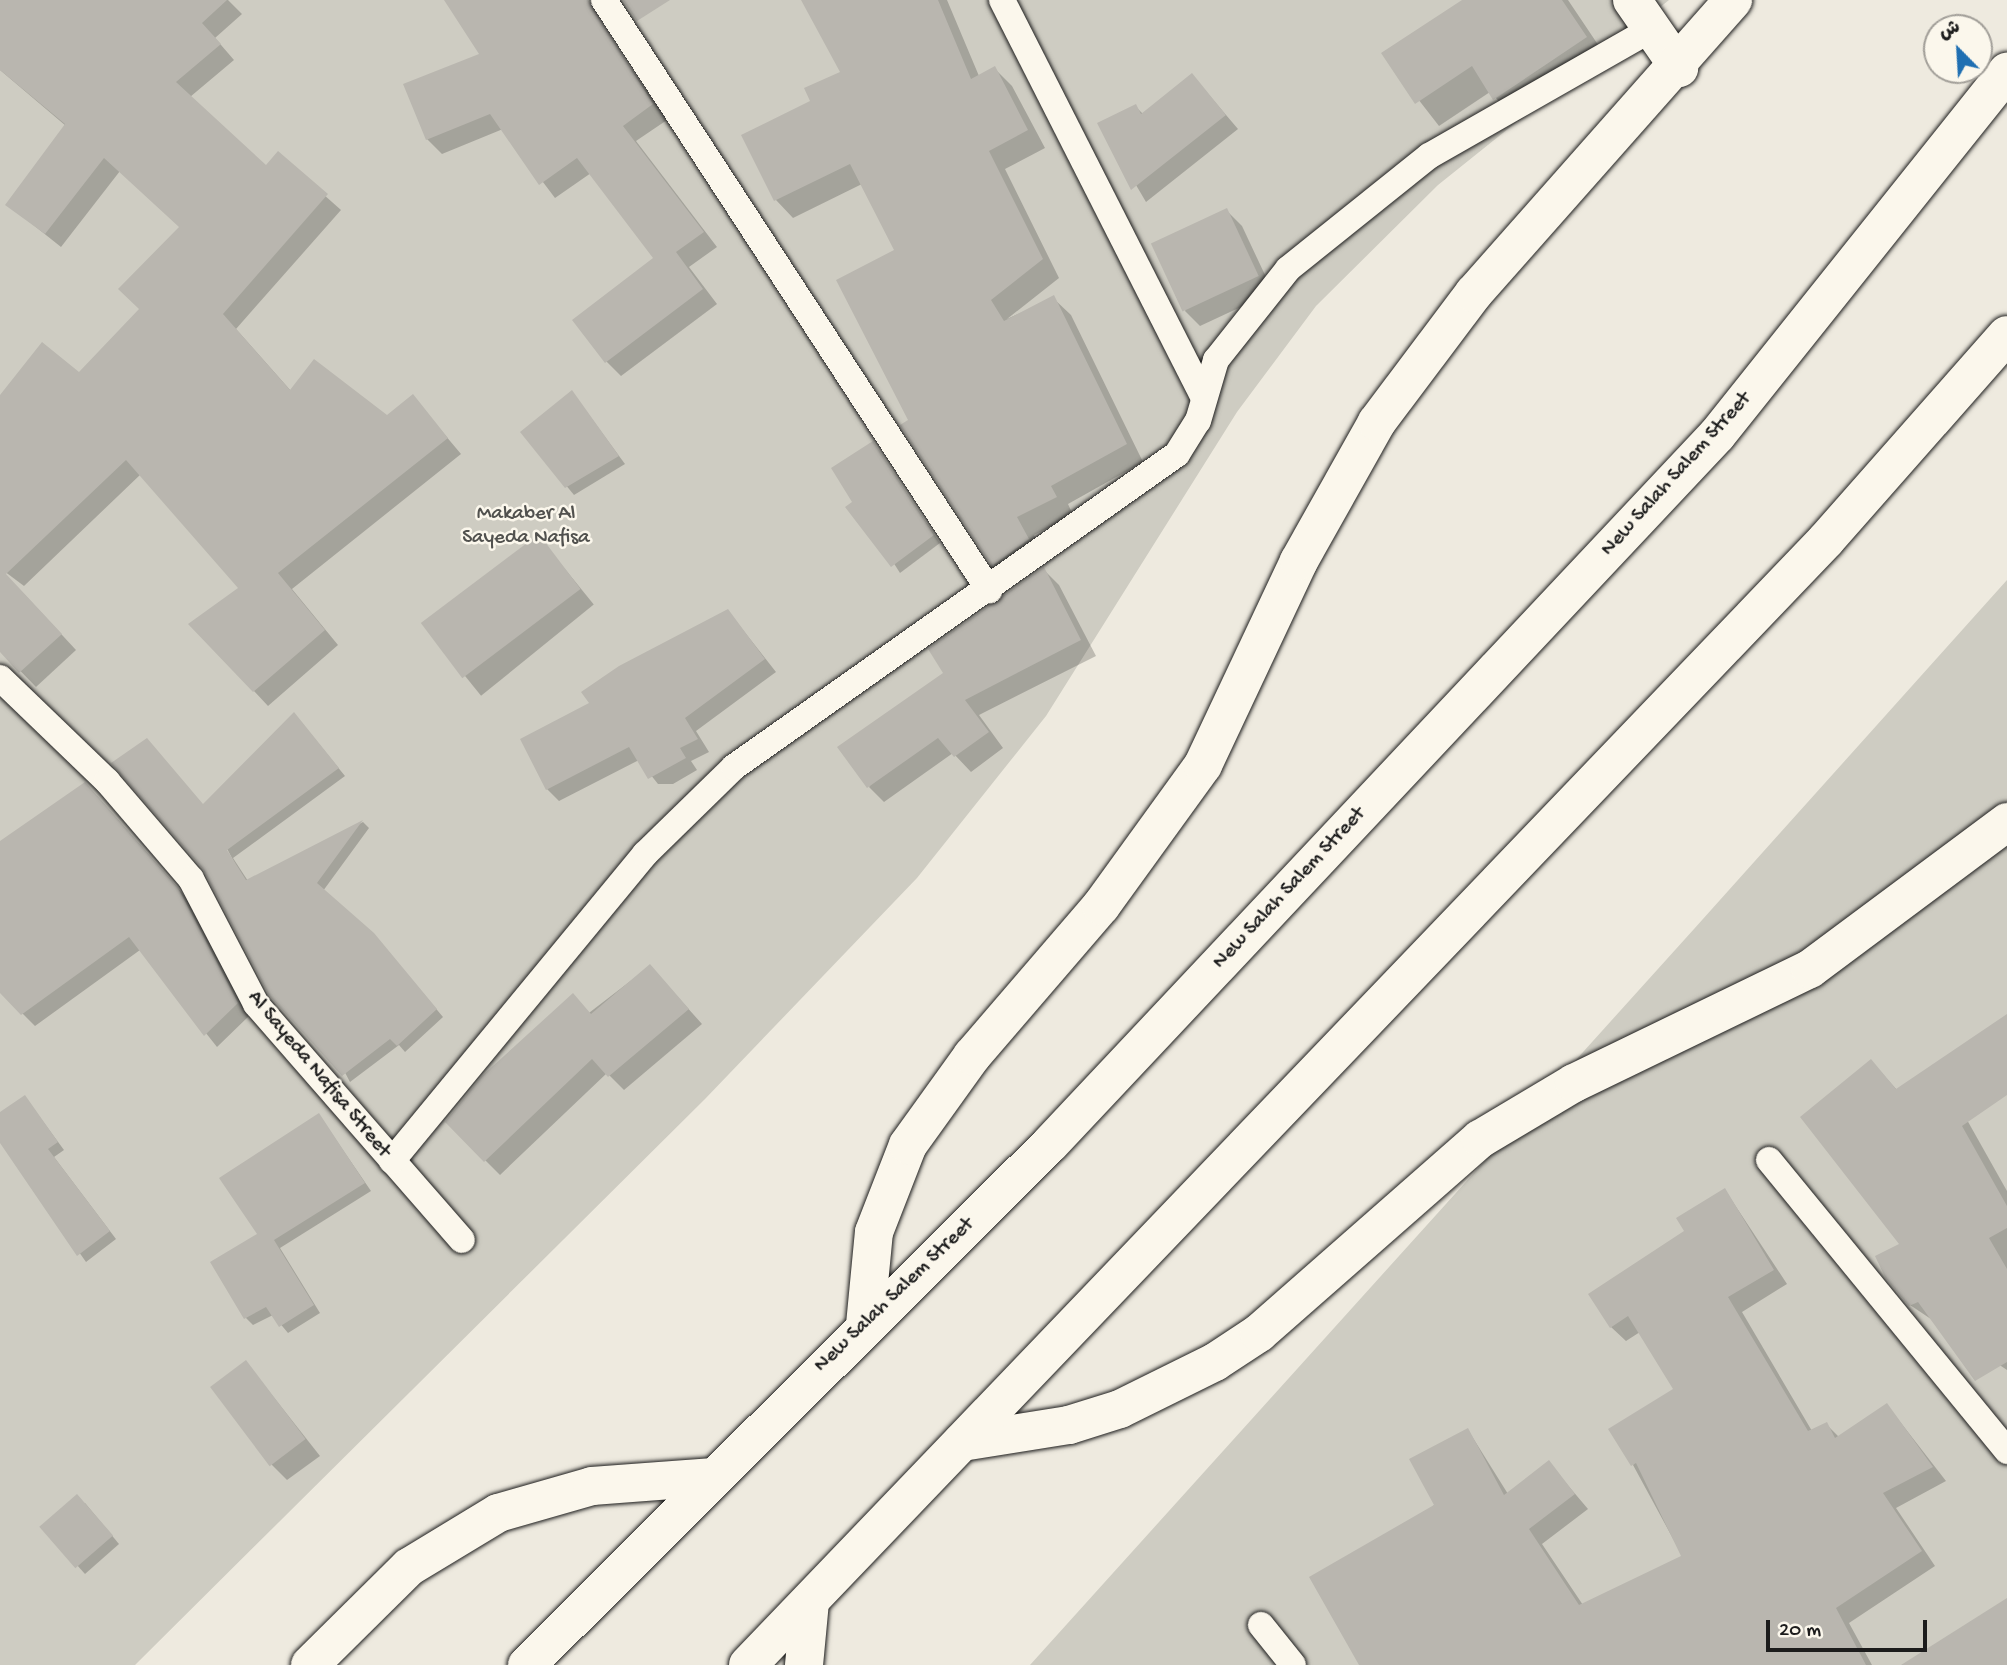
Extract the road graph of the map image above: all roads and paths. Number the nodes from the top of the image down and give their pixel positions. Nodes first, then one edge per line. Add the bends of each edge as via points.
1 (604, 0) edge
2 (1003, 0) edge
3 (1733, 0) edge
4 (1642, 15) edge
5 (1679, 68) junction
6 (2007, 72) edge
7 (2007, 335) edge
8 (1205, 398) junction
9 (989, 590) junction
10 (0, 678) edge
11 (2007, 822) edge
12 (1769, 1160) dead end
13 (392, 1161) junction
14 (462, 1240) dead end
15 (865, 1325) junction
16 (962, 1442) junction
17 (2007, 1451) edge
18 (711, 1477) junction
19 (810, 1601) junction
20 (1261, 1625) dead end
21 (310, 1665) edge
22 (527, 1665) edge
23 (748, 1665) edge
24 (804, 1665) edge
25 (1293, 1665) edge

1 - 9 lane
2 - 8 lane
3 - 5 main road
4 - 5 main road
4 - 8 lane via 1352,212 1288,269 1234,330 1216,360
5 - 15 main road via 1425,355 1335,492 1203,765 1101,906 972,1056 915,1134 874,1232
6 - 15 main road, New Salah Salem Street via 1717,435 1050,1144
7 - 16 main road via 1826,540
8 - 9 lane via 1177,454
9 - 13 lane via 734,767 645,854
10 - 13 lane, Al Sayeda Nafisa Street via 107,781 191,878 240,982
11 - 16 main road via 1810,969 1574,1083 1480,1139 1259,1333 1216,1362 1107,1413
12 - 17 lane
13 - 14 lane, Al Sayeda Nafisa Street
15 - 18 main road, New Salah Salem Street
16 - 19 main road
18 - 21 main road via 592,1486 498,1513 409,1567
18 - 22 main road, New Salah Salem Street
19 - 23 main road
19 - 24 main road
20 - 25 lane

